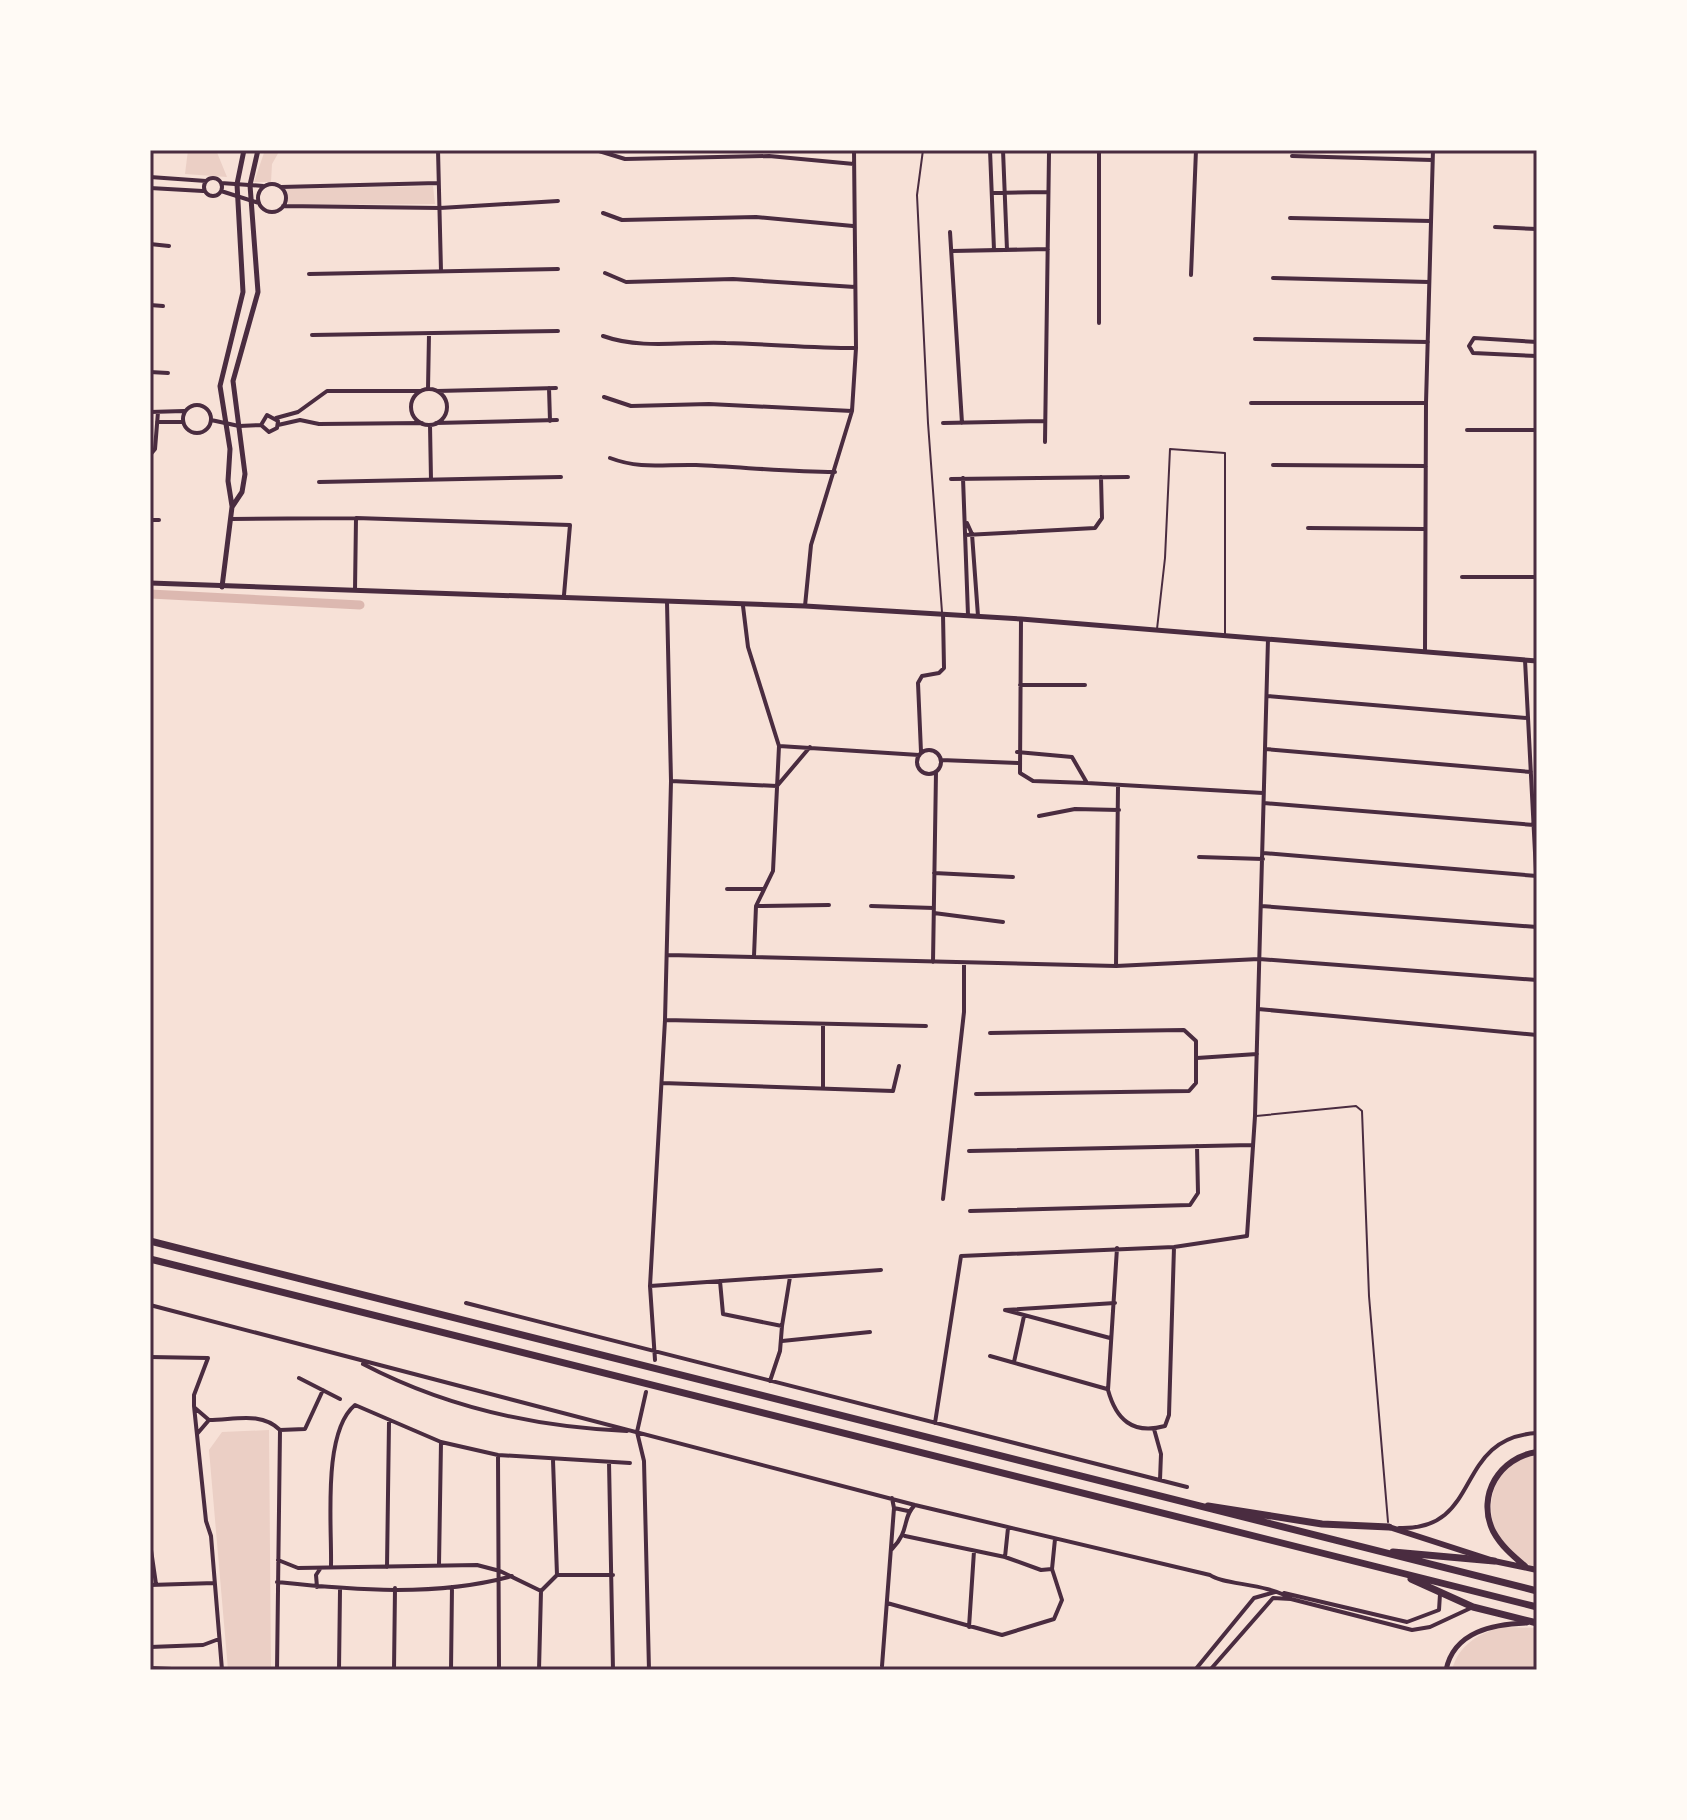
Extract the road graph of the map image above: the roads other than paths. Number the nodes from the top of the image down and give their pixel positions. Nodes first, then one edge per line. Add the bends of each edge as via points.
1 (244, 150) edge
2 (258, 150) edge
3 (438, 150) edge
4 (854, 150) edge
5 (923, 150) edge
6 (990, 150) edge
7 (1003, 150) edge
8 (1099, 150) edge
9 (1196, 150) edge
10 (1433, 150) edge
11 (599, 151) edge
12 (1049, 153) dead end
13 (1292, 156) dead end
14 (1432, 160) junction
15 (854, 164) junction
16 (150, 177) edge
17 (206, 181) junction
18 (221, 183) junction
19 (438, 183) junction
20 (237, 184) junction
21 (250, 185) junction
22 (265, 186) junction
23 (281, 187) junction
24 (150, 188) edge
25 (204, 191) junction
26 (221, 191) junction
27 (1048, 192) junction
28 (993, 193) junction
29 (1007, 193) junction
30 (237, 196) junction
31 (250, 200) junction
32 (558, 201) dead end
33 (259, 203) junction
34 (283, 206) junction
35 (440, 208) junction
36 (603, 213) dead end
37 (1290, 218) dead end
38 (1431, 221) junction
39 (853, 226) junction
40 (1495, 227) dead end
41 (1537, 229) edge
42 (950, 232) dead end
43 (150, 244) edge
44 (169, 246) dead end
45 (1048, 249) junction
46 (994, 250) junction
47 (1007, 250) junction
48 (952, 251) junction
49 (558, 269) dead end
50 (441, 271) junction
51 (605, 273) dead end
52 (309, 274) dead end
53 (1191, 275) dead end
54 (1273, 278) dead end
55 (1429, 282) junction
56 (855, 287) junction
57 (150, 305) edge
58 (163, 306) dead end
59 (1099, 323) dead end
60 (558, 331) dead end
61 (429, 334) junction
62 (312, 335) dead end
63 (603, 336) dead end
64 (1255, 339) dead end
65 (1428, 342) junction
66 (1537, 342) edge
67 (856, 348) junction
68 (1537, 356) edge
69 (150, 372) edge
70 (168, 373) dead end
71 (549, 388) junction
72 (556, 388) dead end
73 (428, 389) junction
74 (421, 391) junction
75 (437, 391) junction
76 (604, 397) dead end
77 (1251, 403) dead end
78 (1426, 403) junction
79 (185, 411) junction
80 (852, 411) junction
81 (150, 412) edge
82 (158, 412) junction
83 (298, 412) junction
84 (276, 418) junction
85 (211, 420) junction
86 (300, 420) junction
87 (557, 420) dead end
88 (550, 421) junction
89 (1044, 421) junction
90 (157, 422) junction
91 (183, 422) junction
92 (422, 423) junction
93 (436, 423) junction
94 (943, 423) dead end
95 (962, 423) junction
96 (227, 425) junction
97 (261, 425) junction
98 (278, 425) junction
99 (430, 425) junction
100 (239, 426) junction
101 (1467, 430) dead end
102 (1537, 430) edge
103 (1045, 442) dead end
104 (150, 455) edge
105 (610, 458) dead end
106 (1273, 465) dead end
107 (1426, 466) junction
108 (835, 472) junction
109 (561, 477) dead end
110 (1101, 477) junction
111 (1128, 477) dead end
112 (963, 478) junction
113 (951, 479) dead end
114 (431, 480) junction
115 (319, 482) dead end
116 (232, 507) junction
117 (356, 518) junction
118 (231, 519) junction
119 (150, 520) edge
120 (159, 520) dead end
121 (966, 521) junction
122 (1308, 528) dead end
123 (1425, 529) junction
124 (972, 534) junction
125 (965, 535) junction
126 (1462, 577) dead end
127 (1537, 577) edge
128 (150, 583) edge
129 (222, 587) junction
130 (355, 590) junction
131 (564, 595) junction
132 (667, 602) junction
133 (743, 606) junction
134 (805, 606) junction
135 (943, 614) junction
136 (968, 615) junction
137 (978, 616) junction
138 (1021, 619) junction
139 (1157, 629) junction
140 (1225, 635) junction
141 (1268, 639) junction
142 (1425, 650) junction
143 (1525, 660) junction
144 (1537, 661) edge
145 (1020, 685) junction
146 (1085, 685) dead end
147 (1268, 696) junction
148 (1527, 718) junction
149 (779, 746) junction
150 (810, 747) junction
151 (1265, 749) junction
152 (1017, 752) junction
153 (920, 754) junction
154 (941, 760) junction
155 (1018, 763) junction
156 (936, 772) junction
157 (1531, 772) junction
158 (671, 781) junction
159 (1087, 783) junction
160 (777, 786) junction
161 (1118, 787) junction
162 (1263, 793) junction
163 (1264, 803) junction
164 (1119, 810) junction
165 (1039, 816) dead end
166 (1534, 825) junction
167 (1263, 853) junction
168 (1199, 857) dead end
169 (1263, 859) junction
170 (934, 873) junction
171 (1537, 876) edge
172 (1013, 877) dead end
173 (727, 889) dead end
174 (763, 889) junction
175 (1537, 891) edge
176 (829, 905) dead end
177 (756, 906) junction
178 (871, 906) dead end
179 (1261, 906) junction
180 (934, 911) junction
181 (1003, 922) dead end
182 (1537, 927) edge
183 (668, 955) junction
184 (754, 956) junction
185 (1259, 959) junction
186 (933, 962) junction
187 (964, 963) junction
188 (1116, 966) junction
189 (1537, 980) edge
190 (1258, 1009) junction
191 (665, 1020) junction
192 (823, 1025) junction
193 (926, 1026) dead end
194 (990, 1033) dead end
195 (1537, 1035) edge
196 (1257, 1054) junction
197 (1197, 1058) junction
198 (899, 1066) dead end
199 (662, 1083) junction
200 (823, 1088) junction
201 (976, 1094) dead end
202 (1255, 1116) junction
203 (1252, 1145) junction
204 (1197, 1146) junction
205 (969, 1151) dead end
206 (943, 1199) dead end
207 (970, 1211) dead end
208 (150, 1241) edge
209 (1174, 1247) junction
210 (1117, 1248) junction
211 (150, 1259) edge
212 (881, 1270) dead end
213 (790, 1275) junction
214 (720, 1281) junction
215 (650, 1286) junction
216 (466, 1303) dead end
217 (1115, 1303) junction
218 (150, 1305) edge
219 (1024, 1316) junction
220 (779, 1324) junction
221 (870, 1332) dead end
222 (1110, 1338) junction
223 (782, 1341) junction
224 (657, 1353) junction
225 (990, 1356) dead end
226 (150, 1357) edge
227 (356, 1360) junction
228 (655, 1360) dead end
229 (1014, 1362) junction
230 (299, 1378) dead end
231 (770, 1381) junction
232 (323, 1390) junction
233 (1108, 1390) junction
234 (646, 1392) dead end
235 (340, 1399) dead end
236 (194, 1406) junction
237 (209, 1420) junction
238 (389, 1422) junction
239 (935, 1423) junction
240 (1154, 1429) junction
241 (280, 1430) junction
242 (637, 1432) junction
243 (1537, 1433) edge
244 (197, 1434) junction
245 (441, 1442) junction
246 (1537, 1452) edge
247 (498, 1455) junction
248 (553, 1460) junction
249 (609, 1462) junction
250 (630, 1463) dead end
251 (1160, 1480) junction
252 (1187, 1487) dead end
253 (892, 1498) junction
254 (1160, 1499) junction
255 (915, 1505) junction
256 (894, 1508) junction
257 (908, 1511) junction
258 (1389, 1527) junction
259 (1008, 1528) junction
260 (905, 1536) junction
261 (1055, 1539) junction
262 (150, 1543) edge
263 (1368, 1549) junction
264 (891, 1550) junction
265 (974, 1551) junction
266 (1005, 1557) junction
267 (278, 1560) junction
268 (1494, 1561) junction
269 (331, 1565) junction
270 (439, 1565) junction
271 (387, 1567) junction
272 (1526, 1567) junction
273 (320, 1569) junction
274 (1052, 1569) junction
275 (1537, 1570) edge
276 (500, 1571) junction
277 (1398, 1573) junction
278 (557, 1575) junction
279 (613, 1575) junction
280 (513, 1576) junction
281 (500, 1580) junction
282 (277, 1582) junction
283 (215, 1583) junction
284 (153, 1585) edge
285 (317, 1587) junction
286 (452, 1587) junction
287 (395, 1588) junction
288 (340, 1590) junction
289 (541, 1591) junction
290 (1537, 1591) edge
291 (1282, 1592) junction
292 (1440, 1594) junction
293 (1291, 1599) junction
294 (887, 1603) junction
295 (1473, 1607) junction
296 (1537, 1607) edge
297 (1535, 1623) edge
298 (969, 1627) junction
299 (219, 1639) junction
300 (150, 1647) edge
301 (882, 1666) dead end
302 (150, 1668) edge
303 (194, 1670) edge
304 (222, 1670) edge
305 (277, 1670) edge
306 (339, 1670) edge
307 (394, 1670) edge
308 (451, 1670) edge
309 (499, 1670) edge
310 (539, 1670) edge
311 (613, 1670) edge
312 (649, 1670) edge
313 (1195, 1670) edge
314 (1210, 1670) edge
315 (1446, 1670) edge

1 - 20 main road
2 - 21 main road
3 - 19 street
4 - 15 street
5 - 135 lane via 918,210
6 - 28 street
7 - 29 street
8 - 59 street
9 - 53 street
10 - 14 street
11 - 15 street via 625,159 769,156
12 - 27 street
13 - 14 street
14 - 38 street
15 - 39 street
16 - 17 street
17 - 18 street via 214,178
17 - 25 street
18 - 20 street
18 - 26 street
19 - 23 street
19 - 35 street
20 - 21 street
20 - 30 main road
21 - 22 street
21 - 31 main road
22 - 23 street
22 - 33 street
23 - 34 street via 286,196
24 - 25 street
25 - 26 street via 213,197
26 - 30 street
27 - 29 street
27 - 45 street
28 - 29 street
28 - 46 street
29 - 47 street
30 - 31 street
30 - 96 main road via 243,292 221,378
31 - 33 street
31 - 100 main road via 258,292 233,381
32 - 35 street
33 - 34 street via 268,211
34 - 35 street
35 - 50 street
36 - 39 street via 622,220 756,217
37 - 38 street
38 - 55 street
39 - 56 street
40 - 41 street
42 - 48 street
43 - 44 street
45 - 47 street
45 - 89 street
46 - 47 street
46 - 48 street
48 - 95 street
49 - 50 street
50 - 52 street
51 - 56 street via 626,282 733,279
54 - 55 street
55 - 65 street
56 - 67 street
57 - 58 street
60 - 61 street
61 - 62 street
61 - 73 street
63 - 67 street via 631,344
64 - 65 street
65 - 78 street
66 - 68 street via 1474,338 1469,346 1473,353
67 - 80 street
69 - 70 street
71 - 72 street
71 - 75 street
71 - 88 street
73 - 74 street
73 - 75 street
74 - 83 street via 327,391
74 - 92 street via 411,407
75 - 93 street via 446,411
76 - 80 street via 631,406
77 - 78 street
78 - 107 street
79 - 82 street
79 - 85 street via 199,405
79 - 91 street
80 - 108 street
81 - 82 street
82 - 90 street
83 - 84 street
83 - 86 street
84 - 97 street via 265,416
84 - 98 street
85 - 91 street via 200,432 189,431
85 - 96 street
86 - 92 street
86 - 98 street
87 - 88 street
88 - 93 street
89 - 95 street
89 - 103 street
90 - 91 street
90 - 104 street
92 - 99 street
93 - 99 street
94 - 95 street
96 - 100 street
96 - 116 main road
97 - 98 street via 269,432
97 - 100 street
99 - 114 street
100 - 116 main road via 245,474
101 - 102 street
105 - 108 street via 633,467
106 - 107 street
107 - 123 street
108 - 134 street via 811,545
109 - 114 street
110 - 111 street
110 - 112 street
110 - 124 street via 1102,518 1095,528
112 - 113 street
112 - 121 street
114 - 115 street
116 - 118 main road
117 - 118 street
117 - 130 street
117 - 131 street via 570,525
118 - 129 main road
119 - 120 street
121 - 124 street
121 - 125 street
122 - 123 street
123 - 142 street
124 - 125 street
124 - 137 street
125 - 136 street
126 - 127 street
128 - 129 main road
129 - 130 main road
130 - 131 main road
131 - 132 main road
132 - 133 main road
132 - 158 street
133 - 134 main road
133 - 149 street via 748,647
134 - 135 main road
135 - 136 main road
135 - 153 street via 944,668 922,676 918,683
136 - 137 main road
137 - 138 main road
138 - 139 main road
138 - 145 street
139 - 140 main road
139 - 140 lane via 1170,449 1225,453
140 - 141 main road
141 - 142 main road
141 - 147 street
142 - 143 main road
143 - 144 main road
143 - 148 street
145 - 146 street
145 - 152 street
147 - 148 street
147 - 151 street
148 - 157 street
149 - 150 street
149 - 160 street
150 - 153 street
150 - 160 street
151 - 157 street
151 - 162 street
152 - 155 street
152 - 159 street via 1072,757
153 - 154 street via 936,752
153 - 156 street via 921,770
154 - 155 street
154 - 156 street
155 - 159 street via 1023,778 1033,781
156 - 170 street
157 - 166 street
158 - 160 street
158 - 183 street
159 - 161 street
160 - 174 street via 773,871
161 - 162 street
161 - 164 street
162 - 163 street
163 - 166 street
163 - 167 street
164 - 165 street via 1075,809
164 - 188 street
166 - 171 street
167 - 169 street
167 - 171 street
168 - 169 street
169 - 179 street
170 - 172 street
170 - 180 street
171 - 175 street
173 - 174 street
174 - 177 street
176 - 177 street
177 - 184 street
178 - 180 street
179 - 182 street
179 - 185 street
180 - 181 street
180 - 186 street
183 - 184 street
183 - 191 street
184 - 186 street
185 - 188 street
185 - 189 street
185 - 190 street
186 - 187 street
187 - 188 street
187 - 206 street via 964,1012
190 - 195 street
190 - 196 street
191 - 192 street
191 - 199 street
192 - 193 street
192 - 200 street
194 - 197 street via 1184,1030 1195,1037
196 - 197 street
196 - 202 street
197 - 201 street via 1196,1083 1189,1091
198 - 200 street via 893,1091
199 - 200 street
199 - 215 street
202 - 203 street
202 - 258 lane via 1356,1106 1362,1111 1369,1296
203 - 204 street
203 - 209 street via 1247,1236
204 - 205 street
204 - 207 street via 1198,1193 1186,1207
208 - 254 highway
209 - 210 street
209 - 240 street via 1169,1415 1165,1426
210 - 217 street
210 - 239 street via 961,1256
211 - 277 highway
212 - 213 street
213 - 214 street
213 - 220 street
214 - 215 street
214 - 220 street via 723,1314
215 - 224 street
216 - 224 street
217 - 219 street via 1005,1310
217 - 222 street
218 - 227 street
219 - 222 street
219 - 229 street
220 - 223 street
221 - 223 street
222 - 233 street
223 - 231 street
224 - 228 street
224 - 231 street
225 - 229 street
226 - 236 street via 208,1358
227 - 242 street
227 - 242 street via 408,1387 489,1412 561,1428
229 - 233 street
230 - 232 street
231 - 239 street
232 - 235 street
232 - 241 street via 305,1429
233 - 240 street via 1114,1412 1125,1422
234 - 242 street
236 - 237 street
236 - 244 street
237 - 241 street via 261,1418
237 - 244 street
238 - 245 street
238 - 269 street via 355,1405 346,1416 334,1450
238 - 271 street
239 - 251 street
240 - 251 street via 1161,1454
241 - 267 street
242 - 253 street
242 - 312 street via 644,1461
243 - 258 street via 1513,1435 1496,1444 1439,1521 1420,1528
244 - 283 street
245 - 247 street
245 - 270 street
246 - 272 main road via 1522,1455 1501,1471 1487,1502 1498,1539
247 - 248 street
247 - 276 street
248 - 249 street
248 - 278 street
249 - 250 street
249 - 279 street
251 - 252 street
253 - 255 street
253 - 256 street
254 - 258 highway via 1322,1524
254 - 263 highway
255 - 257 street
255 - 259 street
256 - 257 street
256 - 264 street
257 - 260 street
258 - 268 main road
259 - 261 street
259 - 266 street
260 - 264 street
260 - 265 street
261 - 274 street
261 - 291 street
262 - 284 street
263 - 268 highway
263 - 290 highway
264 - 294 street
265 - 266 street
265 - 298 street
266 - 274 street
267 - 273 street
267 - 282 street
268 - 272 main road
269 - 271 street
269 - 273 street
270 - 271 street
270 - 276 street
272 - 275 main road
273 - 285 street
274 - 298 street via 1062,1600 1054,1619 1002,1635
276 - 280 street
276 - 281 street
277 - 292 highway
277 - 296 highway
278 - 279 street
278 - 289 street
279 - 311 street
280 - 281 street
280 - 289 street
281 - 286 street
281 - 309 street
282 - 285 street
282 - 305 street
283 - 284 street
283 - 299 street
285 - 288 street
286 - 287 street
286 - 308 street
287 - 288 street
287 - 307 street
288 - 306 street
289 - 310 street
291 - 292 street via 1407,1622 1439,1610
291 - 293 street
291 - 313 street via 1254,1598
292 - 295 highway
293 - 295 street via 1412,1630
293 - 314 street via 1267,1601
294 - 298 street
294 - 301 street
295 - 297 highway
297 - 315 main road via 1479,1630 1457,1648
299 - 300 street via 203,1645
299 - 304 street
302 - 303 street

